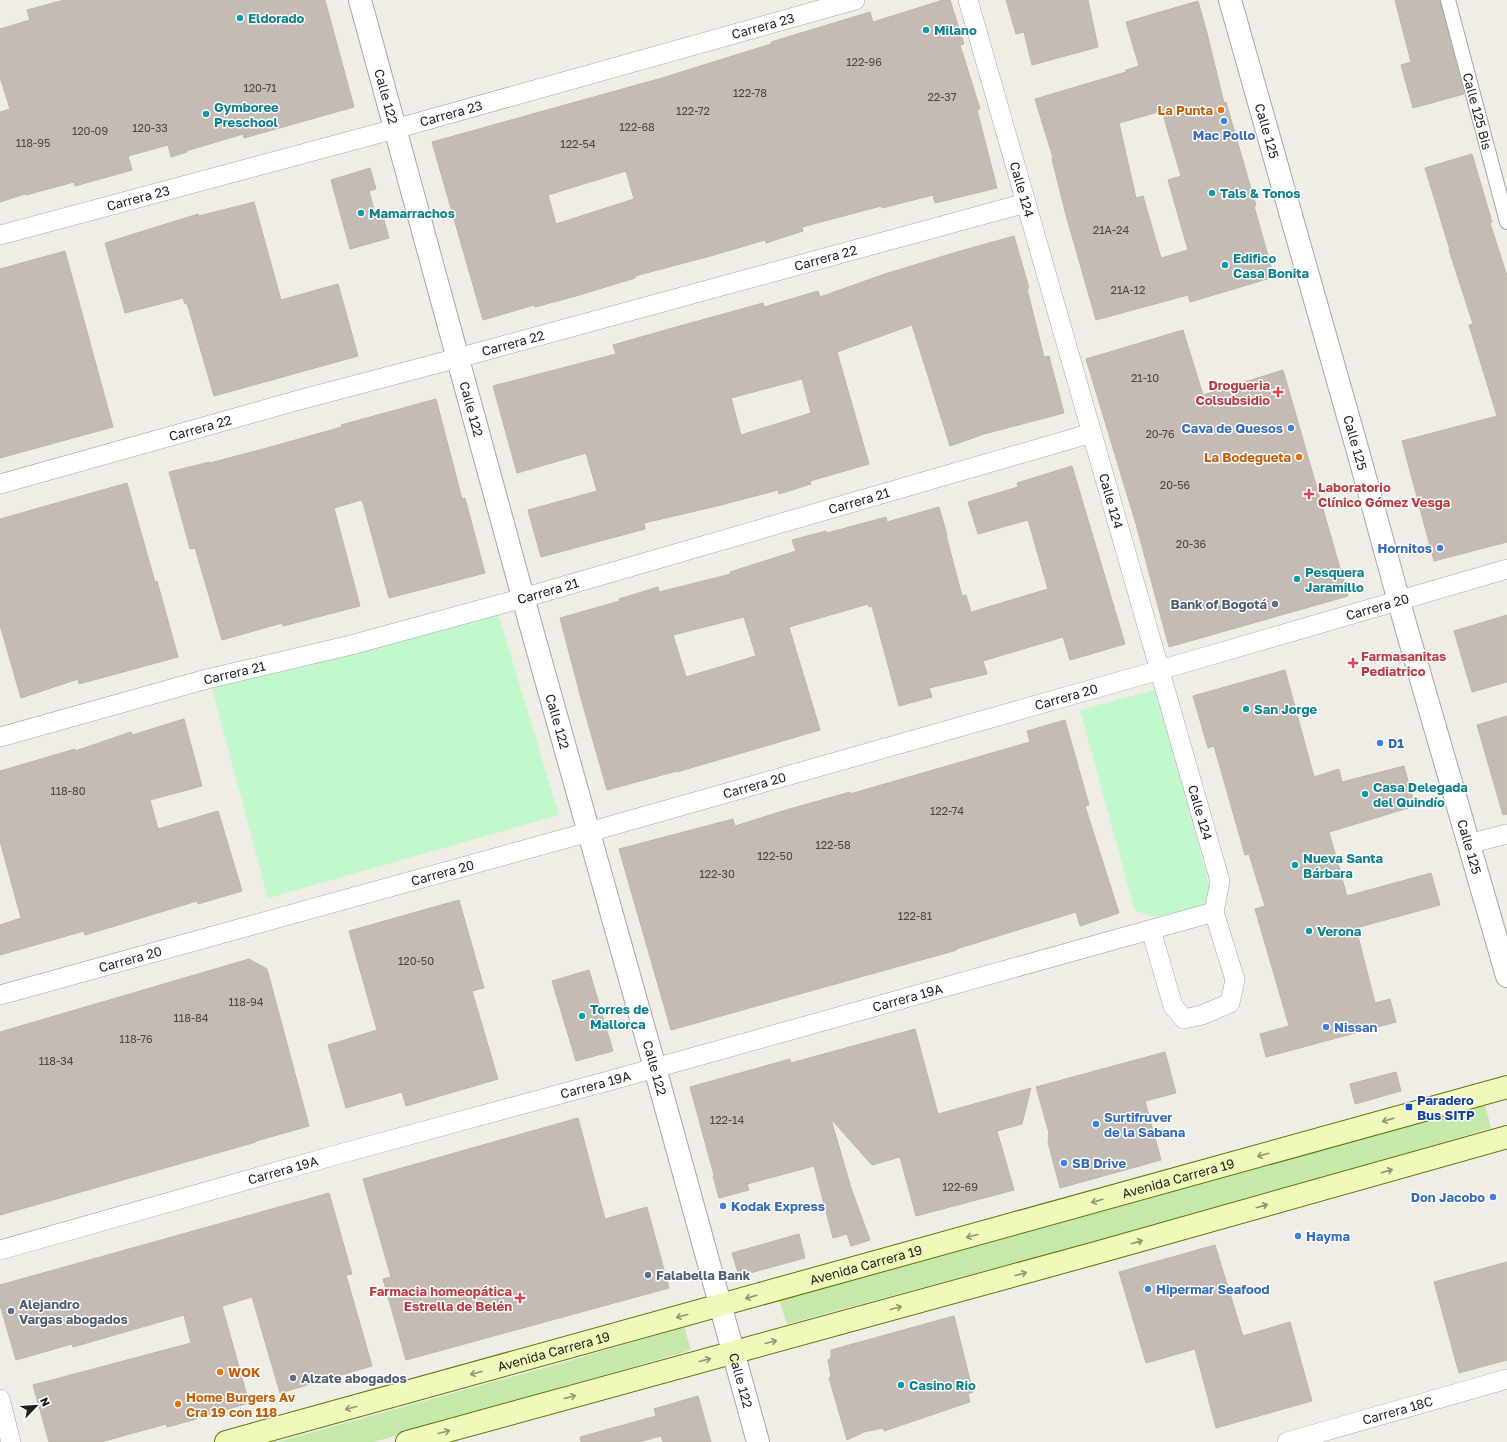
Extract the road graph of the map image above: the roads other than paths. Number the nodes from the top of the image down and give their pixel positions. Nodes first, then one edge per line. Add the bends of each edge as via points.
1 (360, 0) edge
2 (855, 0) edge
3 (968, 0) edge
4 (1230, 0) edge
5 (1448, 0) edge
6 (395, 129) junction
7 (1026, 203) junction
8 (1507, 222) edge
9 (0, 235) edge
10 (458, 358) junction
11 (1092, 434) junction
12 (0, 484) edge
13 (1507, 569) edge
14 (523, 598) junction
15 (1398, 600) junction
16 (1160, 670) junction
17 (0, 737) edge
18 (589, 832) junction
19 (1507, 834) edge
20 (1468, 844) junction
21 (1214, 912) junction
22 (1151, 930) junction
23 (1507, 976) edge
24 (0, 995) edge
25 (655, 1068) junction
26 (1507, 1087) edge
27 (1507, 1137) edge
28 (0, 1250) edge
29 (720, 1306) junction
30 (733, 1353) junction
31 (1507, 1379) edge
32 (0, 1399) edge
33 (11, 1442) edge
34 (226, 1442) edge
35 (407, 1442) edge
36 (758, 1442) edge
37 (1288, 1442) edge

1 - 6 street, Calle 122
2 - 6 street, Carrera 23
3 - 7 street, Calle 124
4 - 15 street, Calle 125
5 - 8 street, Calle 125 Bis
6 - 9 street, Carrera 23
6 - 10 street, Calle 122
7 - 10 street, Carrera 22
7 - 11 street, Calle 124
10 - 12 street, Carrera 22
10 - 14 street, Calle 122
11 - 14 street, Carrera 21
11 - 16 street, Calle 124
13 - 15 street, Carrera 20
14 - 17 street, Carrera 21 via 351,645 207,679
14 - 18 street, Calle 122
15 - 16 street, Carrera 20
15 - 20 street, Calle 125
16 - 18 street, Carrera 20
16 - 21 street, Calle 124 via 1220,881
18 - 24 street, Carrera 20
18 - 25 street, Calle 122
19 - 20 street
20 - 23 street, Calle 125
21 - 22 street, Carrera 19A
21 - 22 street, Calle 124 via 1235,980 1230,1003 1202,1015 1184,1019 1173,1006
22 - 25 street, Carrera 19A
25 - 28 street, Carrera 19A
25 - 29 street, Calle 122
26 -> 29 main road, Avenida Carrera 19
30 -> 27 main road
29 - 30 street, Calle 122
29 -> 34 main road, Avenida Carrera 19
35 -> 30 main road
30 - 36 street, Calle 122
31 - 37 street, Carrera 18C
32 - 33 street

